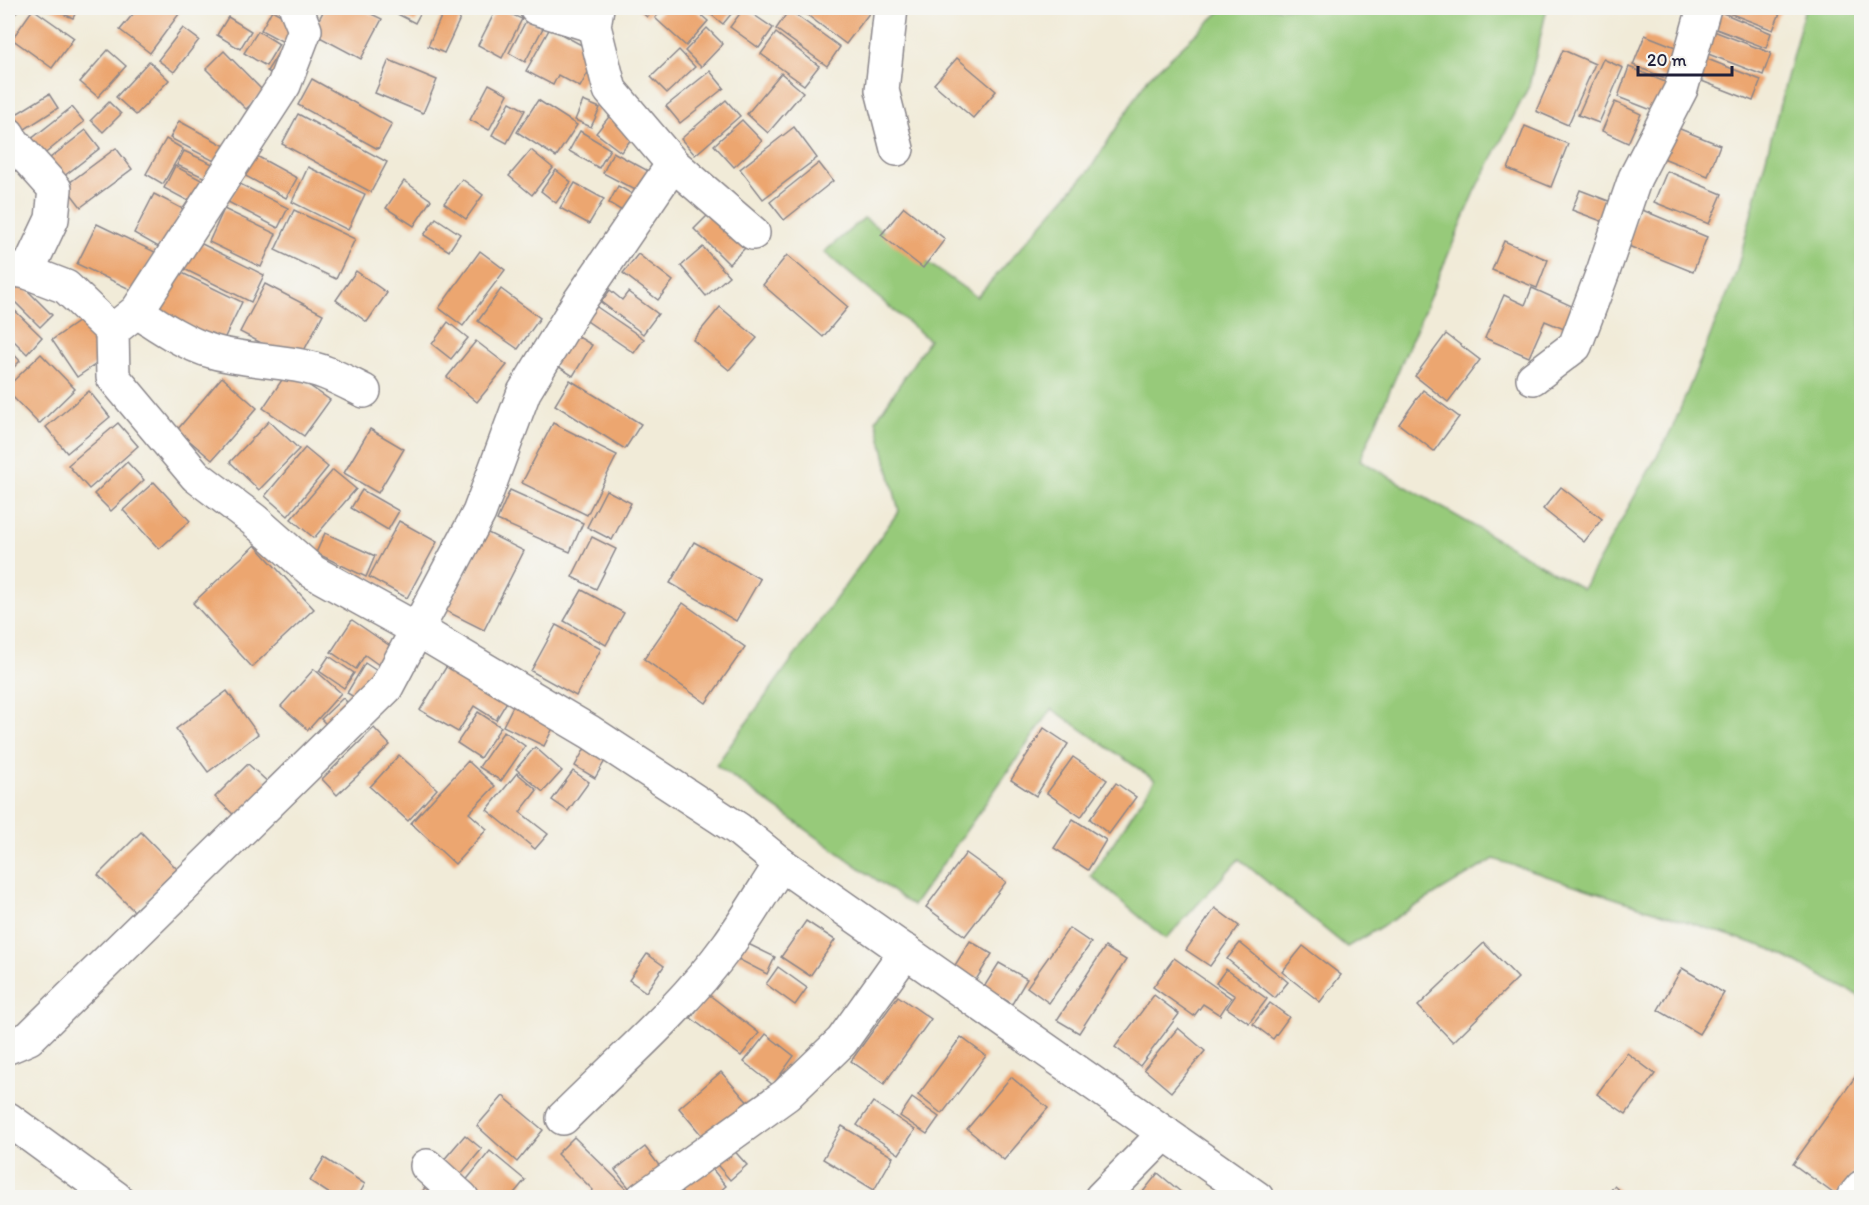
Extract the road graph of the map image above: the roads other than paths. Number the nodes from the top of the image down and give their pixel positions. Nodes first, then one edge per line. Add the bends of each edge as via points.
1 (296, 8) edge
2 (536, 8) edge
3 (891, 8) edge
4 (1704, 8) edge
5 (596, 17) edge
6 (8, 134) edge
7 (897, 149) dead end
8 (673, 164) junction
9 (753, 233) dead end
10 (17, 271) edge
11 (124, 321) junction
12 (1533, 378) dead end
13 (364, 391) dead end
14 (418, 630) junction
15 (781, 864) junction
16 (906, 951) junction
17 (8, 1047) edge
18 (563, 1118) dead end
19 (8, 1119) edge
20 (1165, 1133) junction
21 (428, 1166) dead end
22 (1862, 1187) edge
23 (116, 1197) edge
24 (462, 1197) edge
25 (643, 1197) edge
26 (1101, 1197) edge
27 (1257, 1197) edge
28 (1853, 1197) edge

1 - 11 street via 305,30 284,85
2 - 5 street
3 - 7 street via 882,90
4 - 12 street via 1680,89 1635,178 1575,346
5 - 8 street via 610,90
6 - 10 street via 55,189 52,219
8 - 9 street
8 - 14 street via 577,305 524,392 479,513
10 - 11 street via 66,287
11 - 13 street via 163,328 211,351 325,373
11 - 14 street via 113,377 196,476 313,572
14 - 15 street via 590,732 738,829
14 - 17 street via 386,688 30,1038
15 - 16 street
15 - 18 street via 727,946 685,996
16 - 20 street
16 - 25 street via 842,1041 786,1095
19 - 23 street
20 - 26 street
20 - 27 street
21 - 24 street
22 - 28 street

